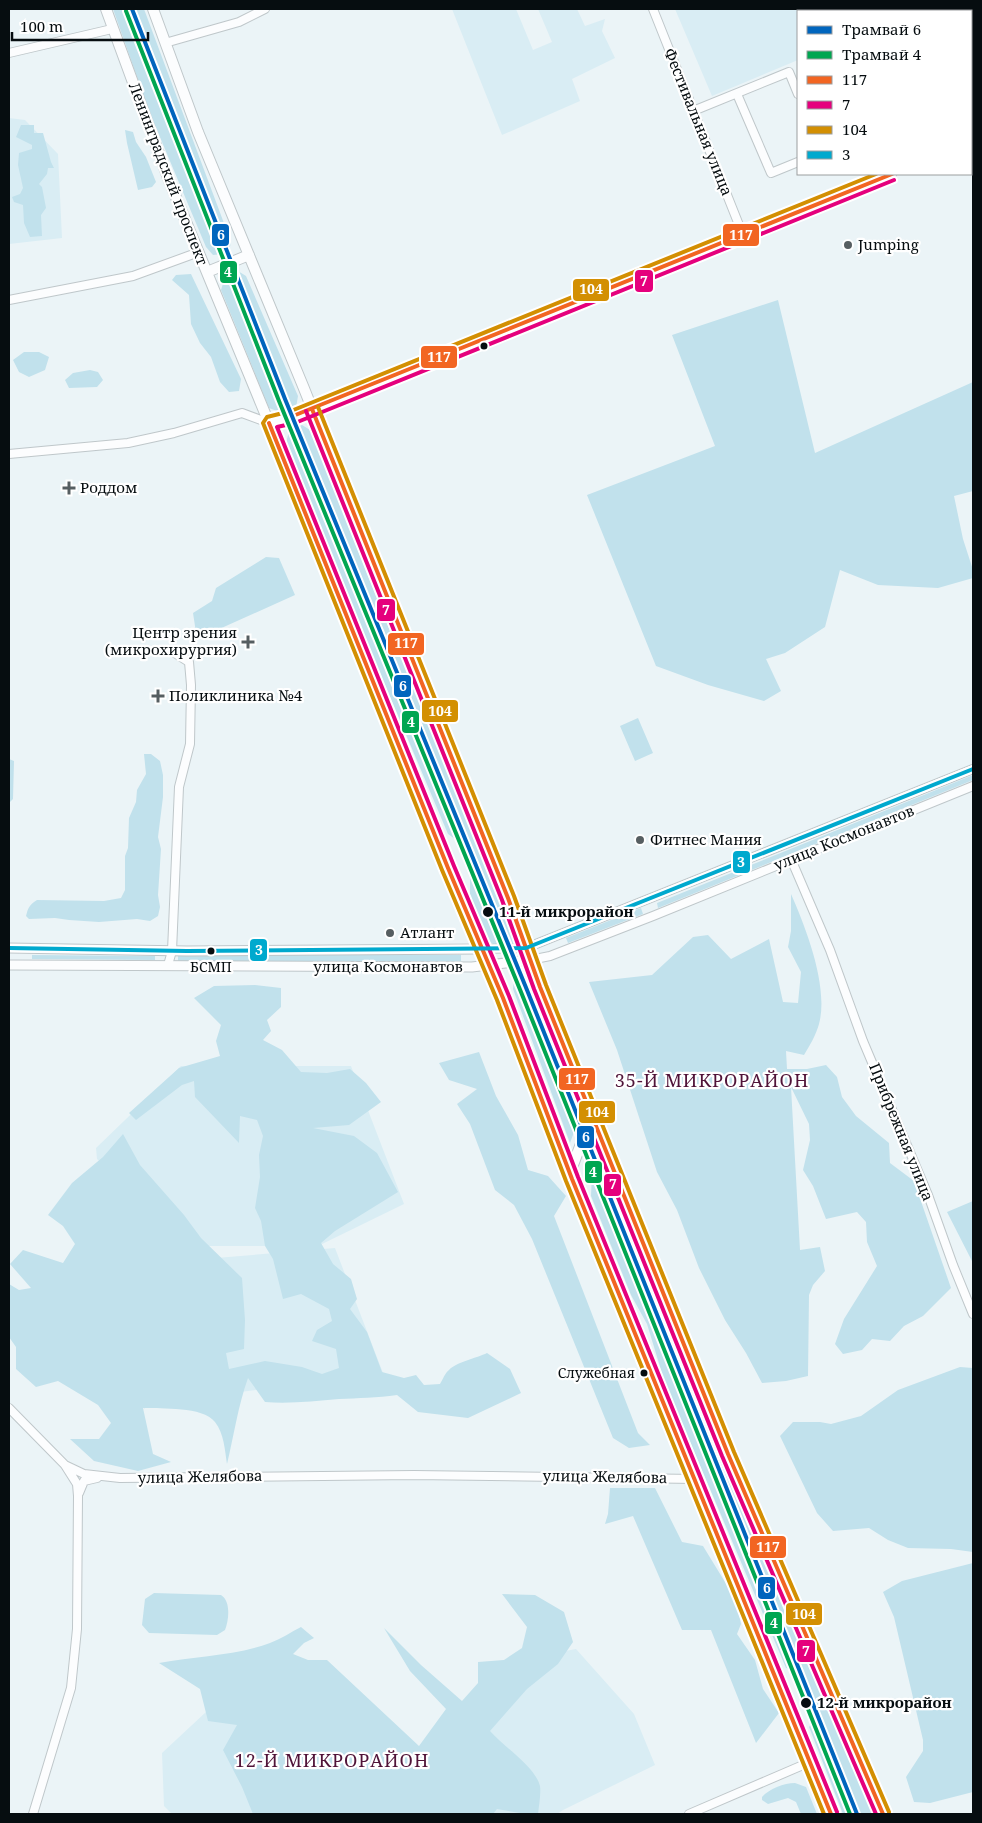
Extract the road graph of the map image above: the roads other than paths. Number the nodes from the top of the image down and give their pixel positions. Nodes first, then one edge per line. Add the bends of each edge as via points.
1 (106, 9) edge
2 (153, 9) edge
3 (265, 9) edge
4 (653, 9) edge
5 (112, 29) junction
6 (164, 43) junction
7 (9, 53) edge
8 (797, 92) edge
9 (737, 94) junction
10 (693, 111) junction
11 (797, 162) edge
12 (890, 175) edge
13 (743, 235) junction
14 (199, 252) junction
15 (249, 255) junction
16 (207, 272) junction
17 (9, 300) edge
18 (312, 409) junction
19 (269, 423) junction
20 (9, 454) edge
21 (170, 650) dead end
22 (973, 769) edge
23 (973, 786) edge
24 (791, 859) junction
25 (647, 900) junction
26 (653, 916) junction
27 (9, 948) edge
28 (526, 948) junction
29 (483, 950) junction
30 (172, 951) junction
31 (530, 960) junction
32 (9, 965) edge
33 (168, 965) junction
34 (490, 965) junction
35 (598, 1131) junction
36 (570, 1173) junction
37 (973, 1314) edge
38 (9, 1408) edge
39 (65, 1465) junction
40 (106, 1478) junction
41 (695, 1479) junction
42 (78, 1496) junction
43 (810, 1762) junction
44 (33, 1814) edge
45 (689, 1814) edge
46 (831, 1814) edge
47 (883, 1814) edge

1 - 5 main road, Ленинградский проспект
2 - 6 main road
3 - 6 street via 239,22
4 - 10 street, Фестивальная улица
5 - 7 street
5 - 14 main road, Ленинградский проспект
6 - 15 main road
8 - 9 street via 789,72
9 - 10 street
9 - 11 street via 770,173
10 - 13 street, Фестивальная улица
12 - 13 street
13 - 18 street
14 - 16 main road, Ленинградский проспект
14 - 17 street via 133,276
15 - 16 main road
15 - 18 main road
16 - 19 main road, Ленинградский проспект
18 - 19 street
18 - 28 main road
19 - 20 street via 242,413 128,443
19 - 29 main road, Ленинградский проспект
21 - 30 street via 189,662 191,685 190,744 179,787
22 - 25 street, улица Космонавтов
23 - 24 street, улица Космонавтов
24 - 26 street, улица Космонавтов
24 - 37 street, Прибрежная улица
25 - 26 street
25 - 28 street, улица Космонавтов
26 - 31 street, улица Космонавтов via 550,956
27 - 30 street, улица Космонавтов
28 - 29 street, улица Космонавтов
28 - 31 main road
29 - 30 street, улица Космонавтов
29 - 34 main road, Ленинградский проспект
30 - 33 street
31 - 34 street, улица Космонавтов
31 - 35 main road
32 - 33 street, улица Космонавтов
33 - 34 street, улица Космонавтов
34 - 36 main road, Ленинградский проспект
35 - 36 main road via 585,1136
35 - 47 main road via 738,1478
36 - 41 main road, Ленинградский проспект
38 - 39 street
39 - 40 street, улица Желябова via 84,1474
39 - 42 street via 77,1484
40 - 41 street, улица Желябова via 424,1475
40 - 42 street via 84,1481
41 - 43 main road, Ленинградский проспект
42 - 44 street via 77,1629 73,1671
43 - 45 street
43 - 46 main road, Ленинградский проспект

